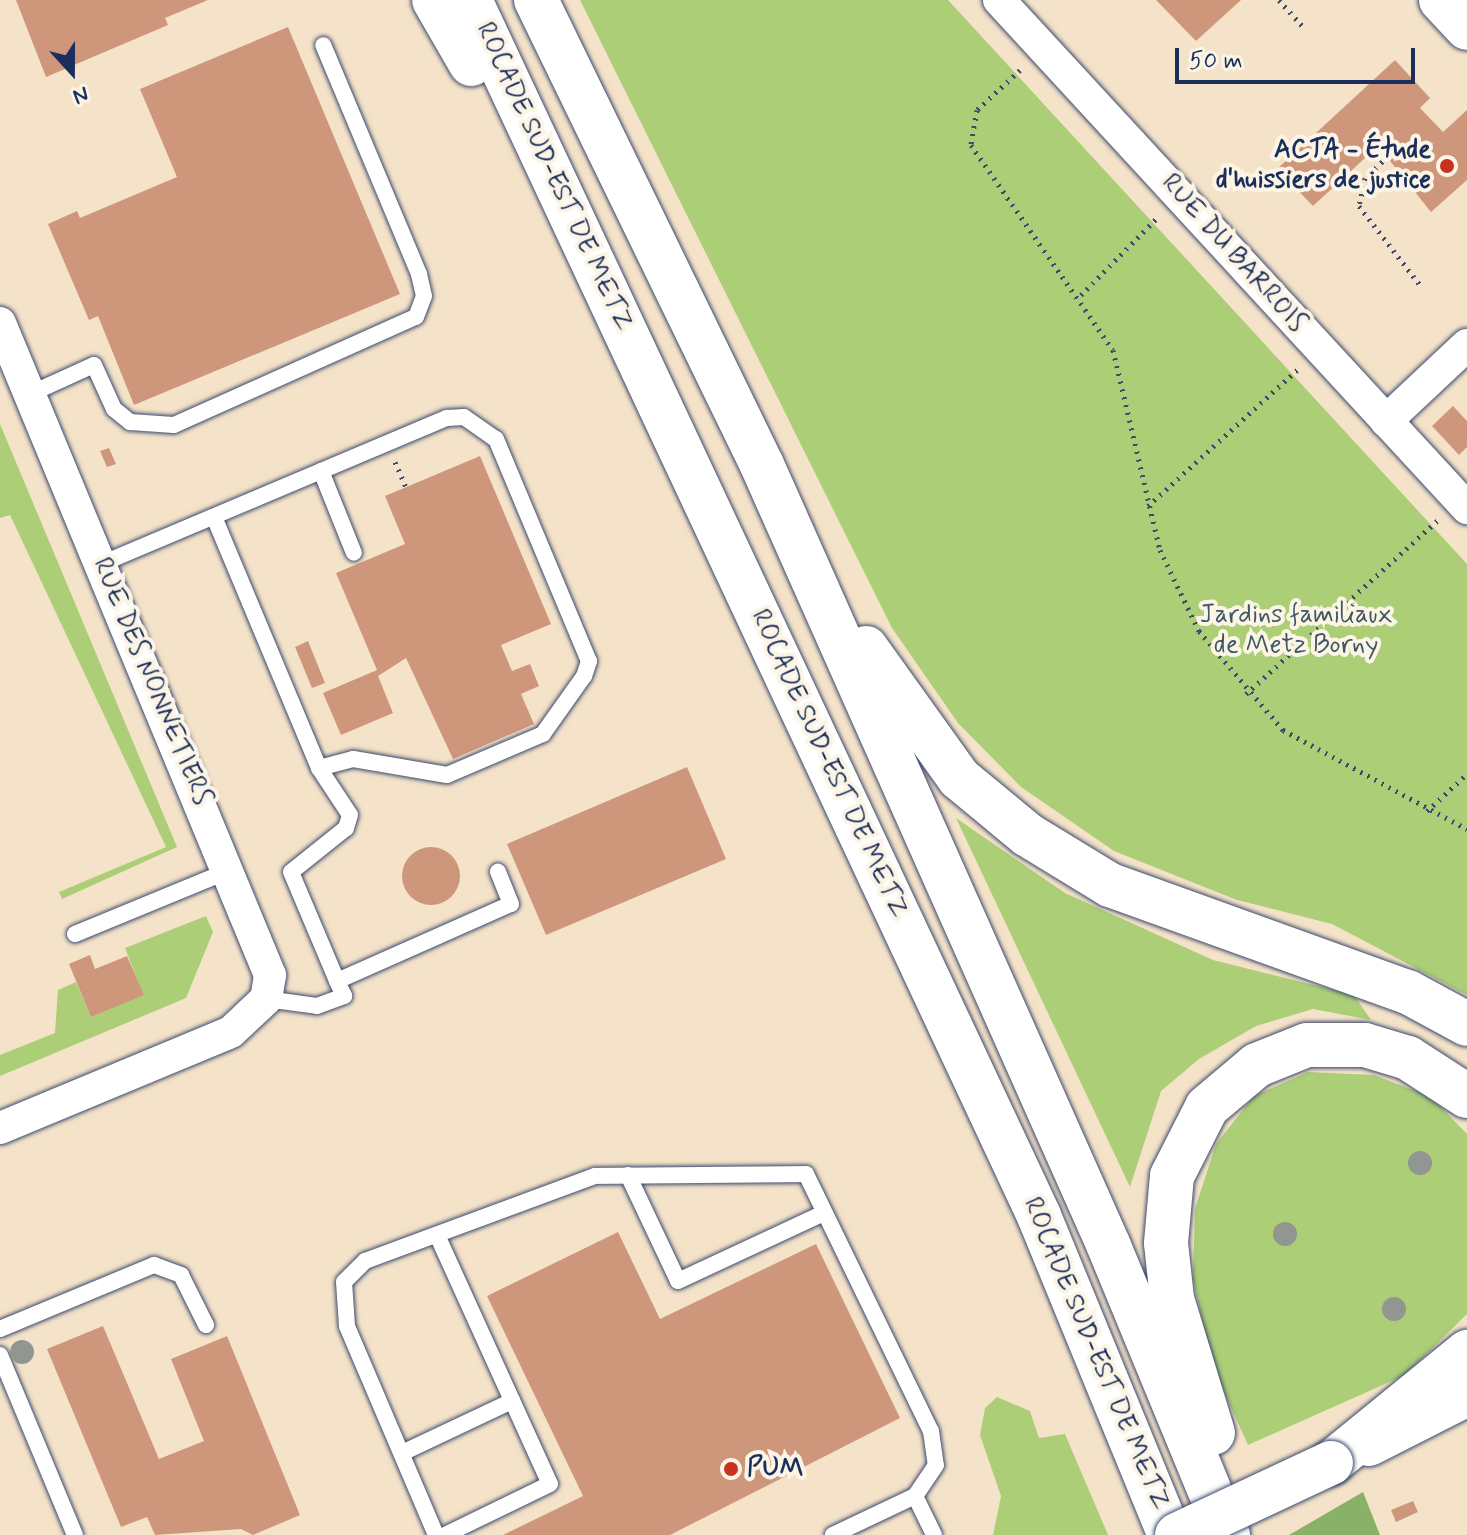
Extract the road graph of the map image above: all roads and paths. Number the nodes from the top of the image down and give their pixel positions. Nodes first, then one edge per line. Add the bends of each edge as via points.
1 (434, 0) edge
2 (470, 0) edge
3 (536, 0) edge
4 (999, 0) edge
5 (1279, 0) edge
6 (1441, 0) edge
7 (1467, 28) edge
8 (1305, 29) dead end
9 (323, 45) dead end
10 (1045, 48) junction
11 (1388, 156) dead end
12 (1177, 192) junction
13 (589, 252) junction
14 (1420, 285) dead end
15 (1081, 295) junction
16 (0, 323) edge
17 (1467, 345) edge
18 (1319, 349) junction
19 (30, 394) junction
20 (1386, 421) junction
21 (762, 465) junction
22 (321, 471) junction
23 (1464, 505) edge
24 (1148, 506) junction
25 (214, 517) junction
26 (354, 553) dead end
27 (101, 564) junction
28 (1246, 694) junction
29 (319, 768) junction
30 (1467, 774) edge
31 (1427, 811) junction
32 (1467, 829) edge
33 (230, 870) junction
34 (498, 871) dead end
35 (75, 934) dead end
36 (337, 981) junction
37 (266, 999) junction
38 (1467, 1024) edge
39 (1467, 1096) edge
40 (0, 1128) edge
41 (628, 1175) junction
42 (824, 1213) junction
43 (1039, 1216) junction
44 (437, 1235) junction
45 (206, 1325) dead end
46 (0, 1329) edge
47 (1467, 1352) edge
48 (0, 1355) edge
49 (1467, 1394) edge
50 (512, 1401) junction
51 (1467, 1418) edge
52 (402, 1453) junction
53 (1331, 1463) junction
54 (915, 1496) junction
55 (75, 1535) edge
56 (436, 1535) edge
57 (445, 1535) edge
58 (833, 1535) edge
59 (934, 1535) edge
60 (1143, 1535) edge
61 (1170, 1535) edge
62 (1177, 1535) edge
63 (1228, 1535) edge
64 (1243, 1535) edge

1 - 13 main road via 505,131
2 - 13 main road, ROCADE SUD-EST DE METZ
3 - 21 main road, ROCADE SUD-EST DE METZ
4 - 10 street, RUE DU BARROIS
5 - 8 path
6 - 7 main road
9 - 19 lane via 419,274 424,296 416,317 174,425 130,422 114,409 94,365
10 - 12 street, RUE DU BARROIS
10 - 15 path via 977,110 971,145
11 - 14 path via 1365,178 1359,206
12 - 15 path via 1157,222
12 - 18 street, RUE DU BARROIS
13 - 43 main road, ROCADE SUD-EST DE METZ
15 - 24 path via 1113,350
16 - 19 street, RUE DES NONNETIERS
17 - 20 street
18 - 20 street, RUE DU BARROIS
18 - 24 path
19 - 27 street, RUE DES NONNETIERS
20 - 23 street, RUE DU BARROIS
21 - 38 main road via 885,682 959,778 1028,835 1110,885 1408,992
21 - 63 main road, ROCADE SUD-EST DE METZ via 1108,1244
22 - 25 lane
22 - 26 lane
22 - 29 lane via 447,418 479,422 496,439 589,661 543,734 447,775 353,759
23 - 28 path
24 - 28 path via 1180,597
25 - 27 lane
25 - 29 lane
27 - 33 street, RUE DES NONNETIERS
28 - 31 path via 1315,754
29 - 36 lane via 350,815 346,828 291,872
30 - 31 path
31 - 32 path
33 - 35 lane
33 - 37 street, RUE DES NONNETIERS via 262,945
34 - 36 lane via 511,904
36 - 37 lane via 344,996 317,1006
37 - 40 street via 231,1032
39 - 64 main road via 1408,1058 1365,1045 1307,1045 1231,1082 1180,1151 1168,1206 1172,1299
41 - 42 lane via 806,1174
41 - 42 lane via 678,1281
41 - 44 lane via 595,1176
42 - 54 lane via 931,1431 936,1465
43 - 60 main road via 1078,1360
43 - 61 main road, ROCADE SUD-EST DE METZ
44 - 50 lane
44 - 52 lane via 365,1261 344,1282 347,1326
45 - 46 lane via 181,1275 154,1265
47 - 53 main road
48 - 55 lane
49 - 53 main road
50 - 52 lane
50 - 57 lane via 550,1484
51 - 53 main road
52 - 56 lane
53 - 62 main road, bridge
54 - 58 lane
54 - 59 lane

